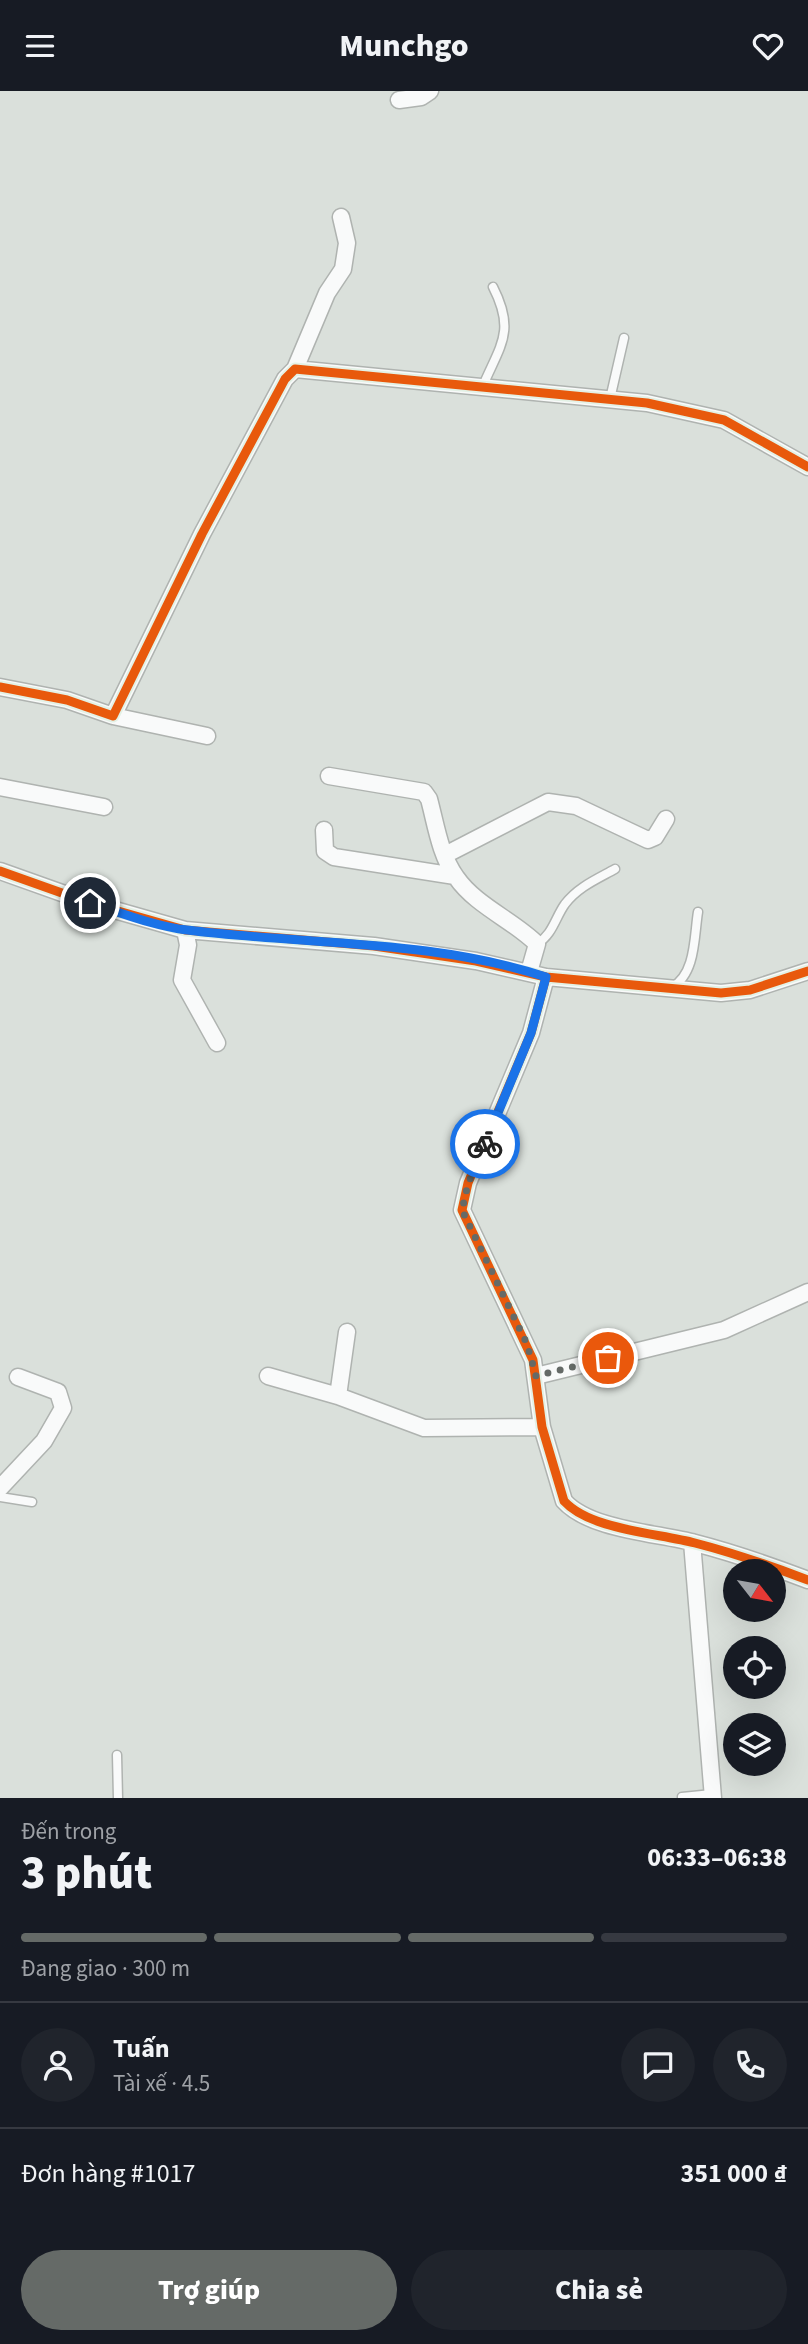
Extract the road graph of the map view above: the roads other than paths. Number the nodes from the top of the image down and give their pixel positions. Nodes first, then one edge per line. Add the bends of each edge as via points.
1 (430, 91) edge
2 (399, 100) dead end
3 (341, 217) dead end
4 (493, 287) dead end
5 (624, 338) dead end
6 (295, 369) junction
7 (482, 388) junction
8 (610, 399) junction
9 (808, 467) edge
10 (0, 687) edge
11 (113, 716) junction
12 (207, 736) dead end
13 (329, 776) dead end
14 (0, 787) edge
15 (104, 807) dead end
16 (666, 820) dead end
17 (324, 830) dead end
18 (444, 855) junction
19 (615, 869) dead end
20 (0, 871) edge
21 (455, 876) junction
22 (698, 912) dead end
23 (185, 930) junction
24 (537, 944) junction
25 (808, 971) edge
26 (529, 972) junction
27 (546, 977) junction
28 (670, 989) junction
29 (217, 1043) dead end
30 (808, 1292) edge
31 (347, 1332) dead end
32 (268, 1376) dead end
33 (536, 1376) junction
34 (18, 1377) dead end
35 (338, 1397) junction
36 (542, 1427) junction
37 (0, 1487) edge
38 (0, 1497) edge
39 (32, 1502) dead end
40 (692, 1542) junction
41 (808, 1580) edge
42 (117, 1755) dead end
43 (713, 1796) edge
44 (682, 1797) edge
45 (118, 1798) edge

1 - 2 street
3 - 6 street via 347,243 343,269 327,293
4 - 7 lane via 506,326
5 - 8 lane
6 - 7 street
6 - 11 street via 243,456
7 - 8 street
8 - 9 street via 724,420
10 - 11 street via 66,700
11 - 12 street
13 - 18 street via 424,792
14 - 15 street
16 - 18 street via 655,838 648,840 576,806 548,802
17 - 21 street via 325,851 334,857
18 - 21 street
19 - 24 lane via 575,894 549,934
20 - 23 street
21 - 24 street
22 - 28 lane via 691,963
23 - 26 street via 374,946
23 - 29 street via 188,951 182,980
24 - 26 street
25 - 28 street via 750,990
26 - 27 street
27 - 28 street
27 - 33 street via 531,1033 468,1184 462,1210 522,1334
30 - 33 street via 724,1330
31 - 35 street
32 - 35 street
33 - 36 street
34 - 37 street via 58,1392 63,1408 44,1441
35 - 36 street via 424,1428
36 - 40 street via 560,1491 572,1510 625,1528
38 - 39 lane
40 - 41 street
40 - 43 street
42 - 45 lane
43 - 44 lane

